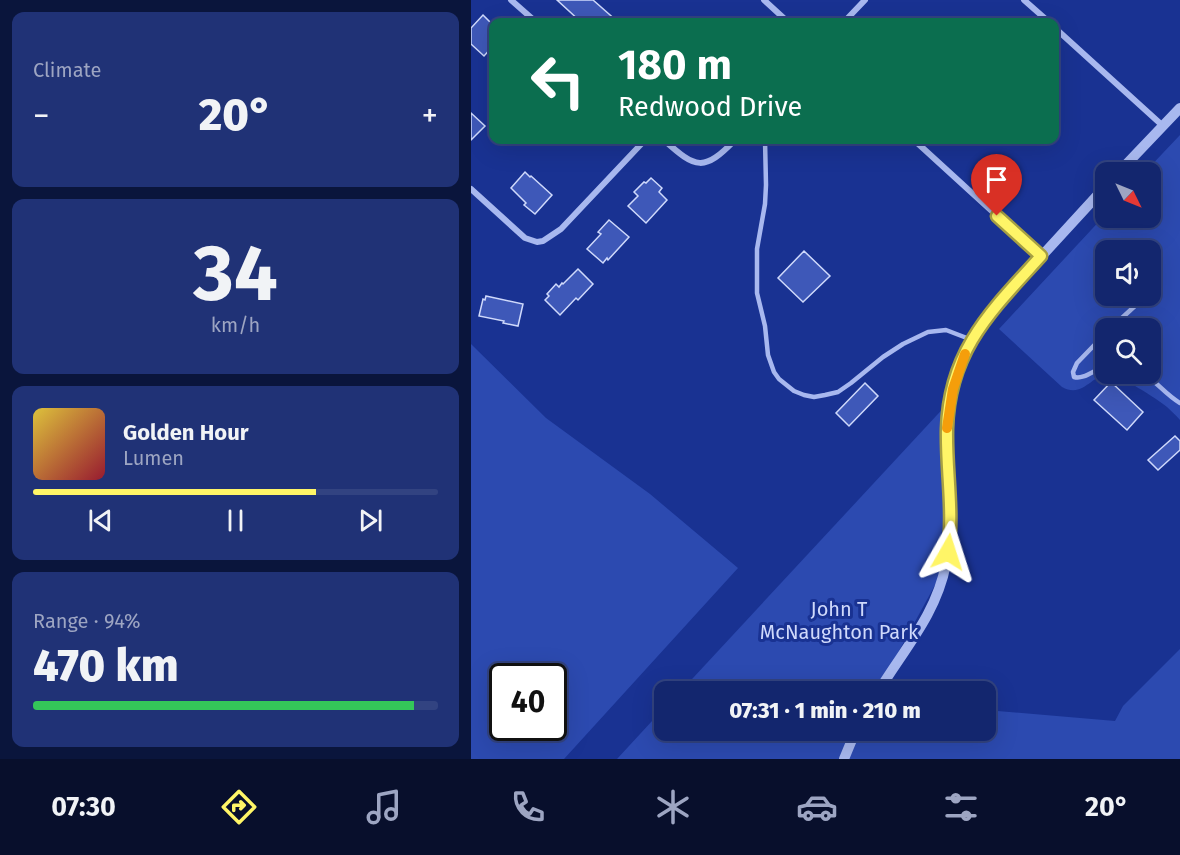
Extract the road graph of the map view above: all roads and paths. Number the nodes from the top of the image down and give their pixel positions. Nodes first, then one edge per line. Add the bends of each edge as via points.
1 (511, 0) edge
2 (764, 0) edge
3 (865, 0) edge
4 (1024, 0) edge
5 (531, 18) edge
6 (784, 18) edge
7 (848, 18) edge
8 (1044, 18) edge
9 (1059, 32) edge
10 (1180, 108) edge
11 (1163, 126) junction
12 (641, 144) edge
13 (669, 144) edge
14 (731, 144) edge
15 (765, 144) edge
16 (918, 144) edge
17 (1129, 162) edge
18 (471, 189) edge
19 (1095, 198) edge
20 (1041, 256) junction
21 (1135, 306) edge
22 (1122, 318) edge
23 (972, 340) junction
24 (1095, 344) edge
25 (1095, 370) edge
26 (1157, 384) edge
27 (1180, 403) edge
28 (885, 681) edge
29 (851, 741) edge
30 (844, 759) edge

1 - 5 street
2 - 6 street
3 - 7 street
4 - 8 street
9 - 11 street
10 - 11 street
11 - 17 street
12 - 18 street via 561,229 543,241 525,238
13 - 14 street via 702,164
15 - 23 lane via 765,204 757,249 757,293 771,365 785,385 815,397 838,392 883,357 928,332 947,330
16 - 20 street
19 - 20 street
20 - 23 street via 995,307
21 - 22 lane
23 - 28 street via 959,366 950,402 947,428 951,523 942,580 920,630
24 - 25 lane via 1077,363 1074,377 1081,378
26 - 27 lane
29 - 30 street

